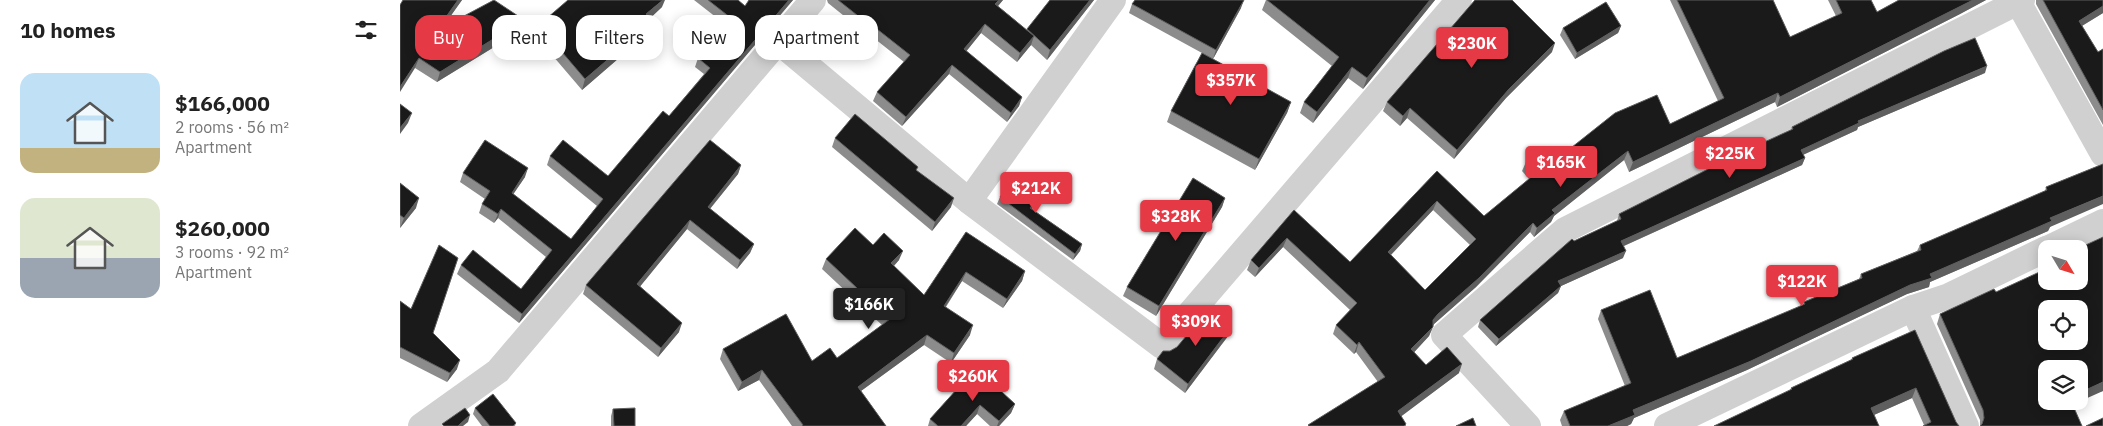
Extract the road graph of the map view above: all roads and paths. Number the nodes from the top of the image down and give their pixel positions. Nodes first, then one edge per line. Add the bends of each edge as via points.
1 (813, 0) edge
2 (1113, 0) edge
3 (1459, 0) edge
4 (2019, 1) edge
5 (801, 15) edge
6 (765, 60) edge
7 (801, 60) edge
8 (2103, 154) edge
9 (969, 201) junction
10 (2103, 222) edge
11 (2065, 240) edge
12 (2038, 253) edge
13 (1913, 308) junction
14 (421, 426) edge
15 (1528, 426) edge
16 (1667, 426) edge
17 (1966, 426) edge

1 - 5 street
2 - 9 street
3 - 9 street via 1162,346
4 - 8 street
4 - 15 street via 1565,230 1444,335
6 - 14 street via 498,371
7 - 9 street
10 - 11 street
12 - 13 street via 1949,296
13 - 16 street
13 - 17 street

